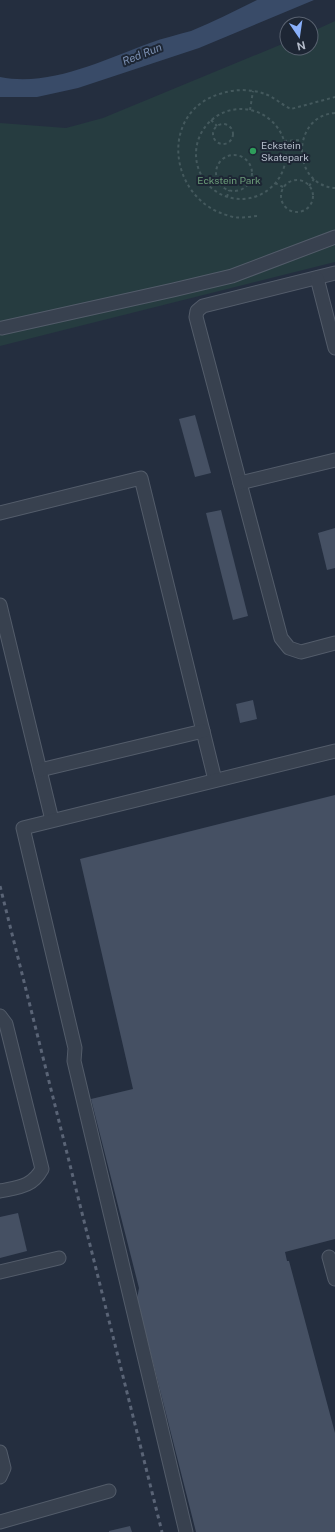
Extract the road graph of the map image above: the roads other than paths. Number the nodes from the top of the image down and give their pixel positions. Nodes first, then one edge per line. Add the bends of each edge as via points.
1 (335, 237) edge
2 (335, 273) edge
3 (317, 278) junction
4 (2, 328) dead end
5 (335, 348) edge
6 (335, 460) edge
7 (240, 483) junction
8 (0, 512) edge
9 (0, 605) edge
10 (335, 643) edge
11 (202, 731) junction
12 (335, 751) edge
13 (40, 770) junction
14 (215, 780) junction
15 (52, 820) junction
16 (0, 1016) edge
17 (0, 1191) edge
18 (329, 1257) dead end
19 (59, 1258) dead end
20 (0, 1272) edge
21 (335, 1278) edge
22 (0, 1452) edge
23 (0, 1477) edge
24 (109, 1492) dead end
25 (0, 1522) edge
26 (186, 1532) edge

1 - 4 lane via 232,276
2 - 3 lane
3 - 5 lane
3 - 7 lane via 203,306 197,310 196,317
6 - 7 lane
7 - 10 lane via 281,638 289,648 301,652
8 - 11 lane via 141,478
9 - 13 lane
11 - 13 lane
11 - 14 lane
12 - 14 lane
13 - 15 lane
14 - 15 lane
15 - 26 lane via 23,828 76,1048 74,1060
16 - 17 lane via 6,1024 42,1169 37,1179 26,1185
18 - 21 lane
19 - 20 lane
22 - 23 lane via 4,1468
24 - 25 lane

